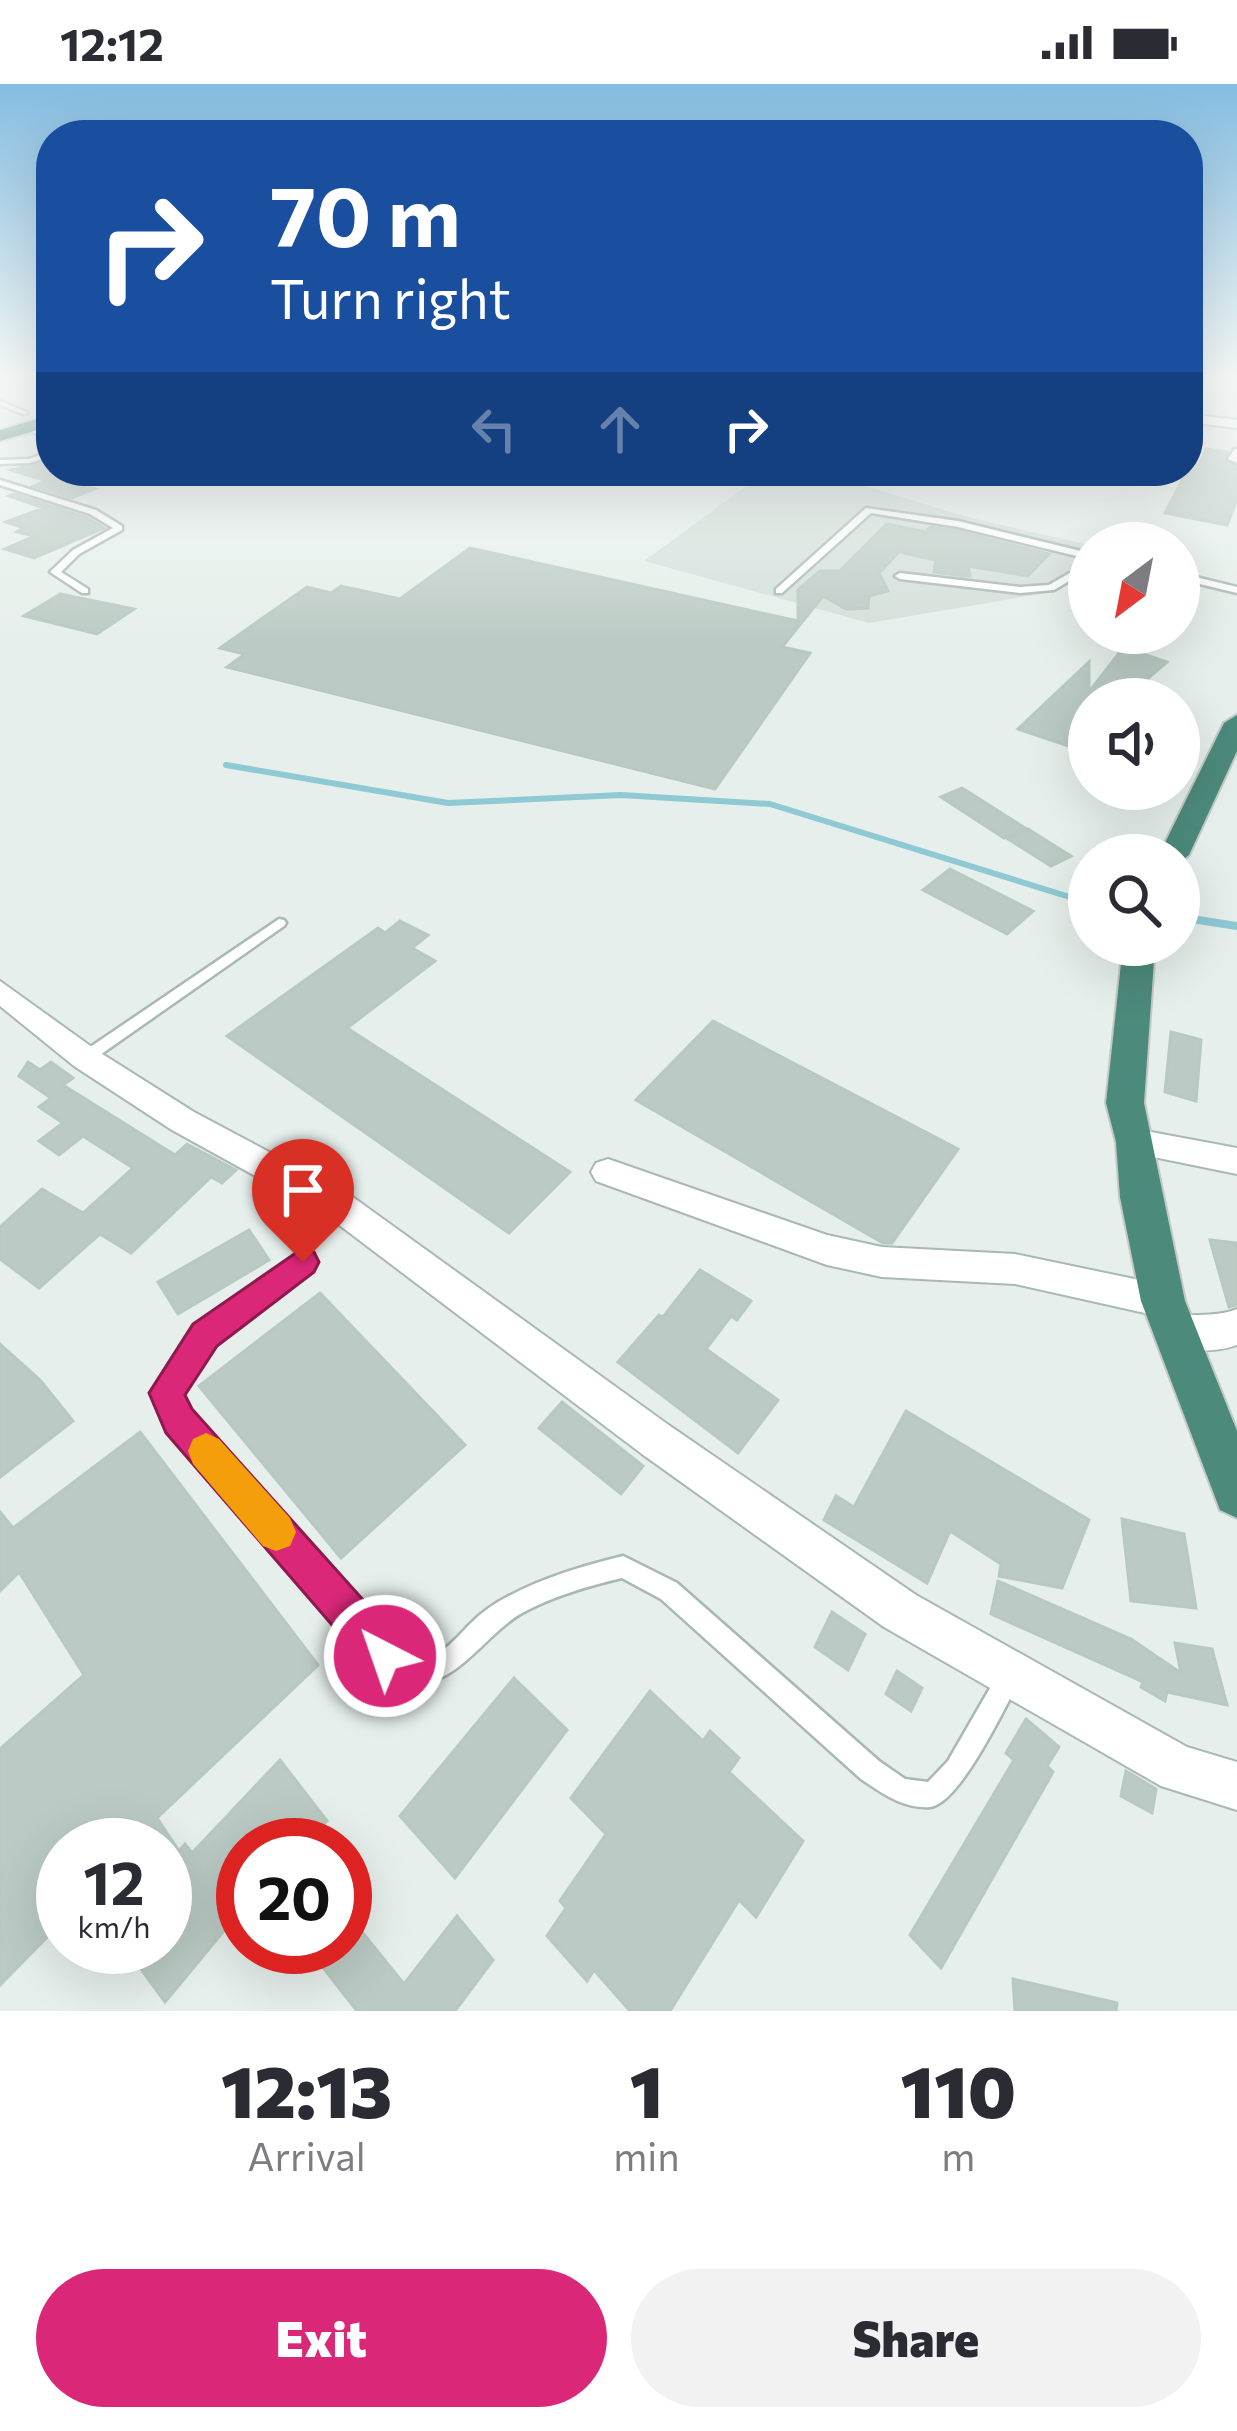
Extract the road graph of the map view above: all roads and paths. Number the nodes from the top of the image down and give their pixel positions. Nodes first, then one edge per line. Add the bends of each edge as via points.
1 (3, 485) edge
2 (1068, 551) edge
3 (900, 576) dead end
4 (1068, 578) edge
5 (1200, 581) edge
6 (85, 590) dead end
7 (1237, 590) edge
8 (779, 591) dead end
9 (1237, 723) edge
10 (1184, 834) edge
11 (279, 923) dead end
12 (1137, 966) edge
13 (0, 991) edge
14 (85, 1058) junction
15 (1135, 1142) junction
16 (1237, 1161) edge
17 (608, 1172) dead end
18 (303, 1262) dead end
19 (1169, 1317) junction
20 (1237, 1326) edge
21 (1237, 1493) edge
22 (1010, 1674) junction
23 (1237, 1786) edge

1 - 6 lane via 119,528 55,572
2 - 8 lane via 869,510
3 - 4 lane via 1036,589
5 - 7 lane
9 - 10 highway
11 - 14 lane
12 - 15 highway via 1125,1103
13 - 14 street
14 - 22 street via 338,1205 900,1611
15 - 16 street
15 - 19 highway
17 - 19 street via 827,1250 882,1262 1015,1269
18 - 22 lane via 205,1335 166,1393 179,1421 402,1672 424,1674 443,1664 496,1615 568,1580 623,1567 669,1591 870,1770 901,1791 932,1795 957,1770
19 - 20 street via 1228,1332
19 - 21 highway
22 - 23 street via 1178,1769

